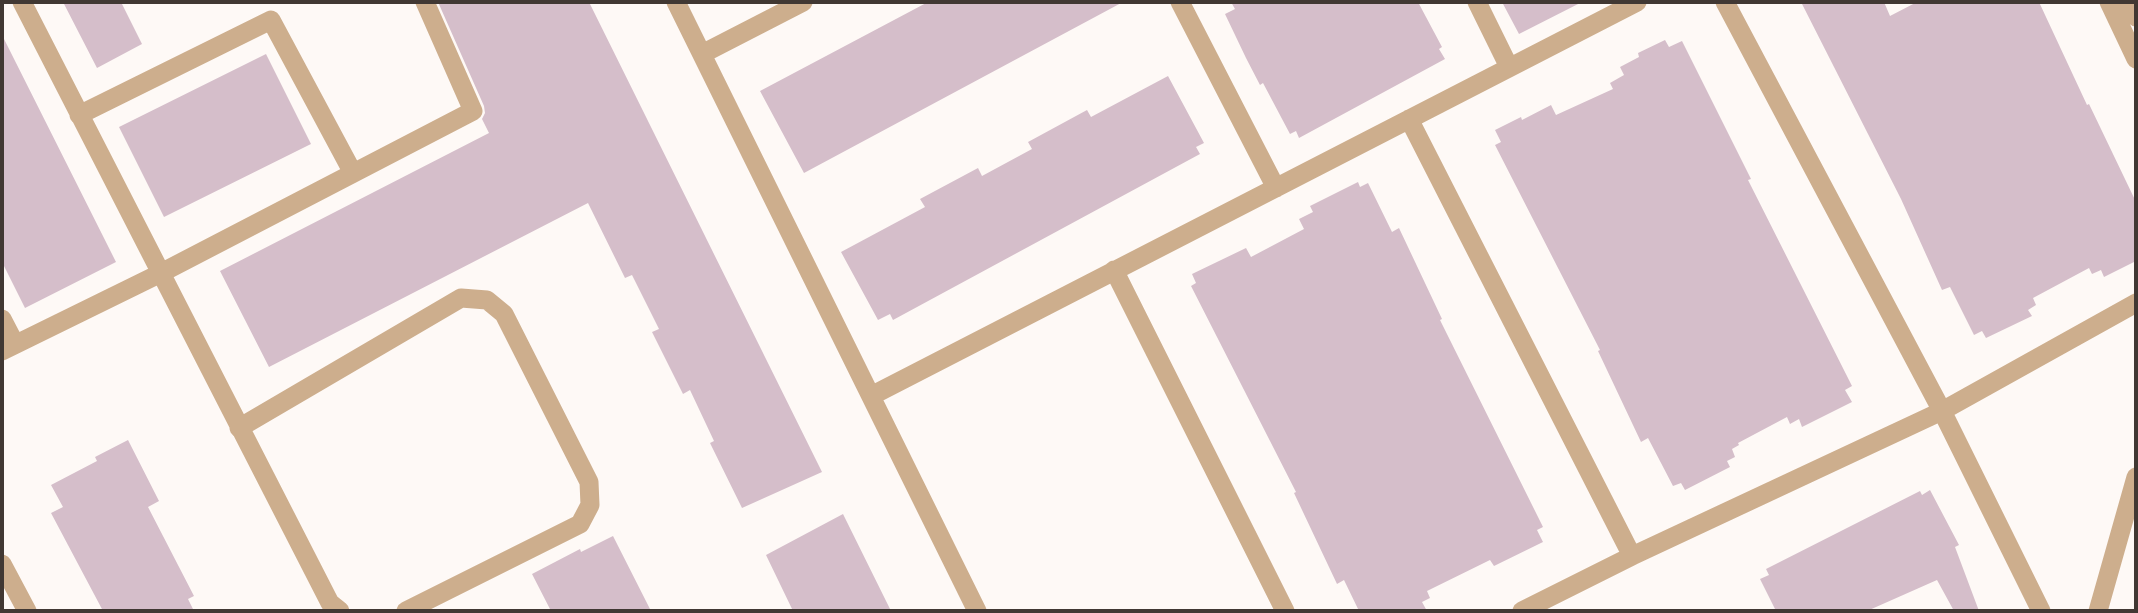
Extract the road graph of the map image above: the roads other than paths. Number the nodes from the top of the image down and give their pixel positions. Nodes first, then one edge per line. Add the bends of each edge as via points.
1 (22, 2) edge
2 (262, 2) edge
3 (425, 2) edge
4 (676, 2) edge
5 (803, 2) edge
6 (1180, 2) edge
7 (1477, 2) edge
8 (1637, 2) edge
9 (1725, 2) edge
10 (2109, 2) edge
11 (2122, 2) edge
12 (2136, 17) edge
13 (271, 20) junction
14 (702, 54) junction
15 (2136, 58) edge
16 (1509, 67) junction
17 (79, 115) junction
18 (1409, 119) junction
19 (353, 173) junction
20 (1276, 188) junction
21 (1114, 270) junction
22 (160, 273) junction
23 (2136, 303) edge
24 (2, 319) edge
25 (8, 348) edge
26 (871, 396) junction
27 (1942, 411) junction
28 (239, 428) junction
29 (2136, 477) edge
30 (1632, 556) junction
31 (2, 564) edge
32 (27, 611) edge
33 (340, 611) edge
34 (406, 611) edge
35 (977, 611) edge
36 (1284, 611) edge
37 (1522, 611) edge
38 (2041, 611) edge
39 (2098, 611) edge

1 - 17 street
2 - 13 street
3 - 19 street via 473,111
4 - 14 street
5 - 14 street
6 - 20 street
7 - 16 street
8 - 16 street
9 - 27 street
10 - 15 street
11 - 12 street
13 - 17 street
13 - 19 street
14 - 26 street
16 - 18 street
17 - 22 street
18 - 20 street
18 - 30 street
19 - 22 street
20 - 21 street
21 - 26 street
21 - 36 street
22 - 25 street
22 - 28 street
23 - 27 street
24 - 25 street
26 - 35 street
27 - 30 street
27 - 38 street
28 - 33 street via 330,603
28 - 34 street via 461,298 487,300 504,314 589,482 590,505 580,524
29 - 39 street
30 - 37 street
31 - 32 street

